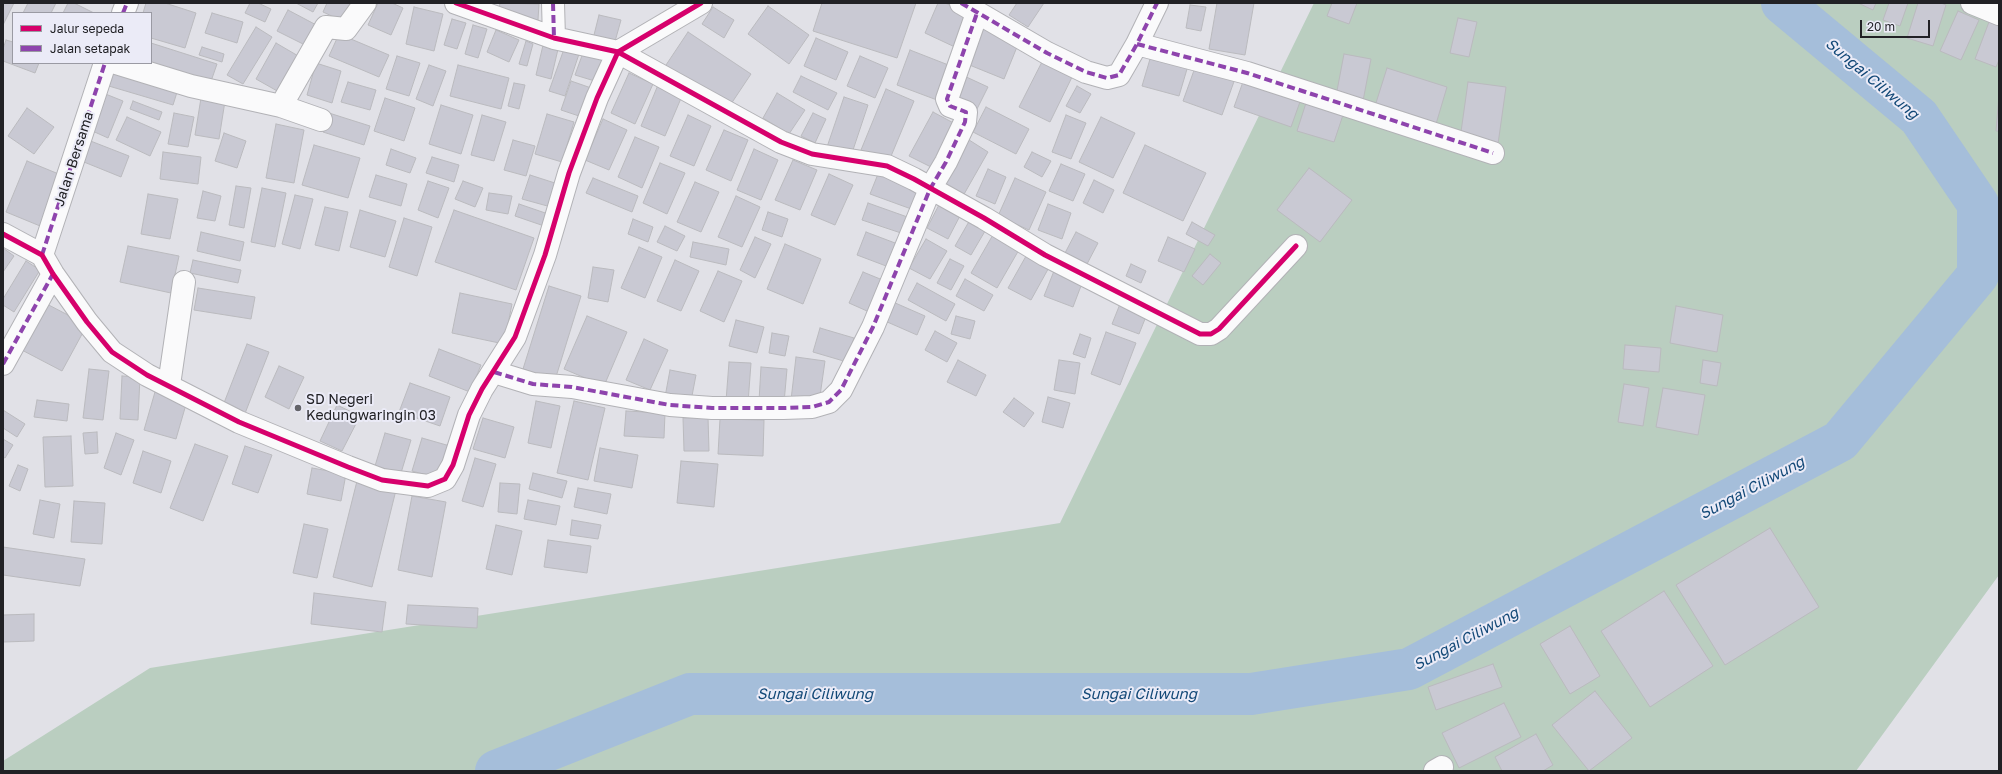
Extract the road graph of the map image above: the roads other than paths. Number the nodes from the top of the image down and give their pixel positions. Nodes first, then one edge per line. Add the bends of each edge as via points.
1 (365, 3) edge
2 (456, 3) edge
3 (553, 3) edge
4 (701, 3) edge
5 (1157, 3) edge
6 (1972, 3) edge
7 (969, 8) edge
8 (1996, 10) edge
9 (554, 38) junction
10 (1137, 44) junction
11 (618, 52) junction
12 (105, 64) edge
13 (119, 64) edge
14 (281, 106) junction
15 (321, 120) dead end
16 (1494, 153) dead end
17 (930, 189) junction
18 (3, 234) edge
19 (1296, 246) dead end
20 (42, 255) junction
21 (53, 274) junction
22 (184, 282) dead end
23 (3, 364) edge
24 (494, 372) junction
25 (169, 385) junction

1 - 14 street via 346,29 326,27
2 - 9 street
3 - 9 street
4 - 11 street
5 - 10 street
6 - 8 street
7 - 10 street via 1053,56 1086,72 1107,78 1119,75
7 - 17 street via 947,100 950,106 966,112 967,115 946,162
9 - 11 street
10 - 16 street via 1247,73
11 - 17 street via 781,142 812,154 887,166
11 - 24 street via 597,98 569,173 546,255 515,338
12 - 20 street, Jalan Bersama
13 - 14 street via 191,86
14 - 15 street
17 - 19 street via 1045,255 1200,334 1211,334 1219,329
17 - 24 street via 873,327 841,390 829,402 812,407 783,408 670,405 572,387 533,384
18 - 20 street
20 - 21 street
21 - 23 street
21 - 25 street via 86,322 112,352 146,374
22 - 25 street
24 - 25 street via 469,415 453,465 445,479 428,486 382,480 348,467 239,422

